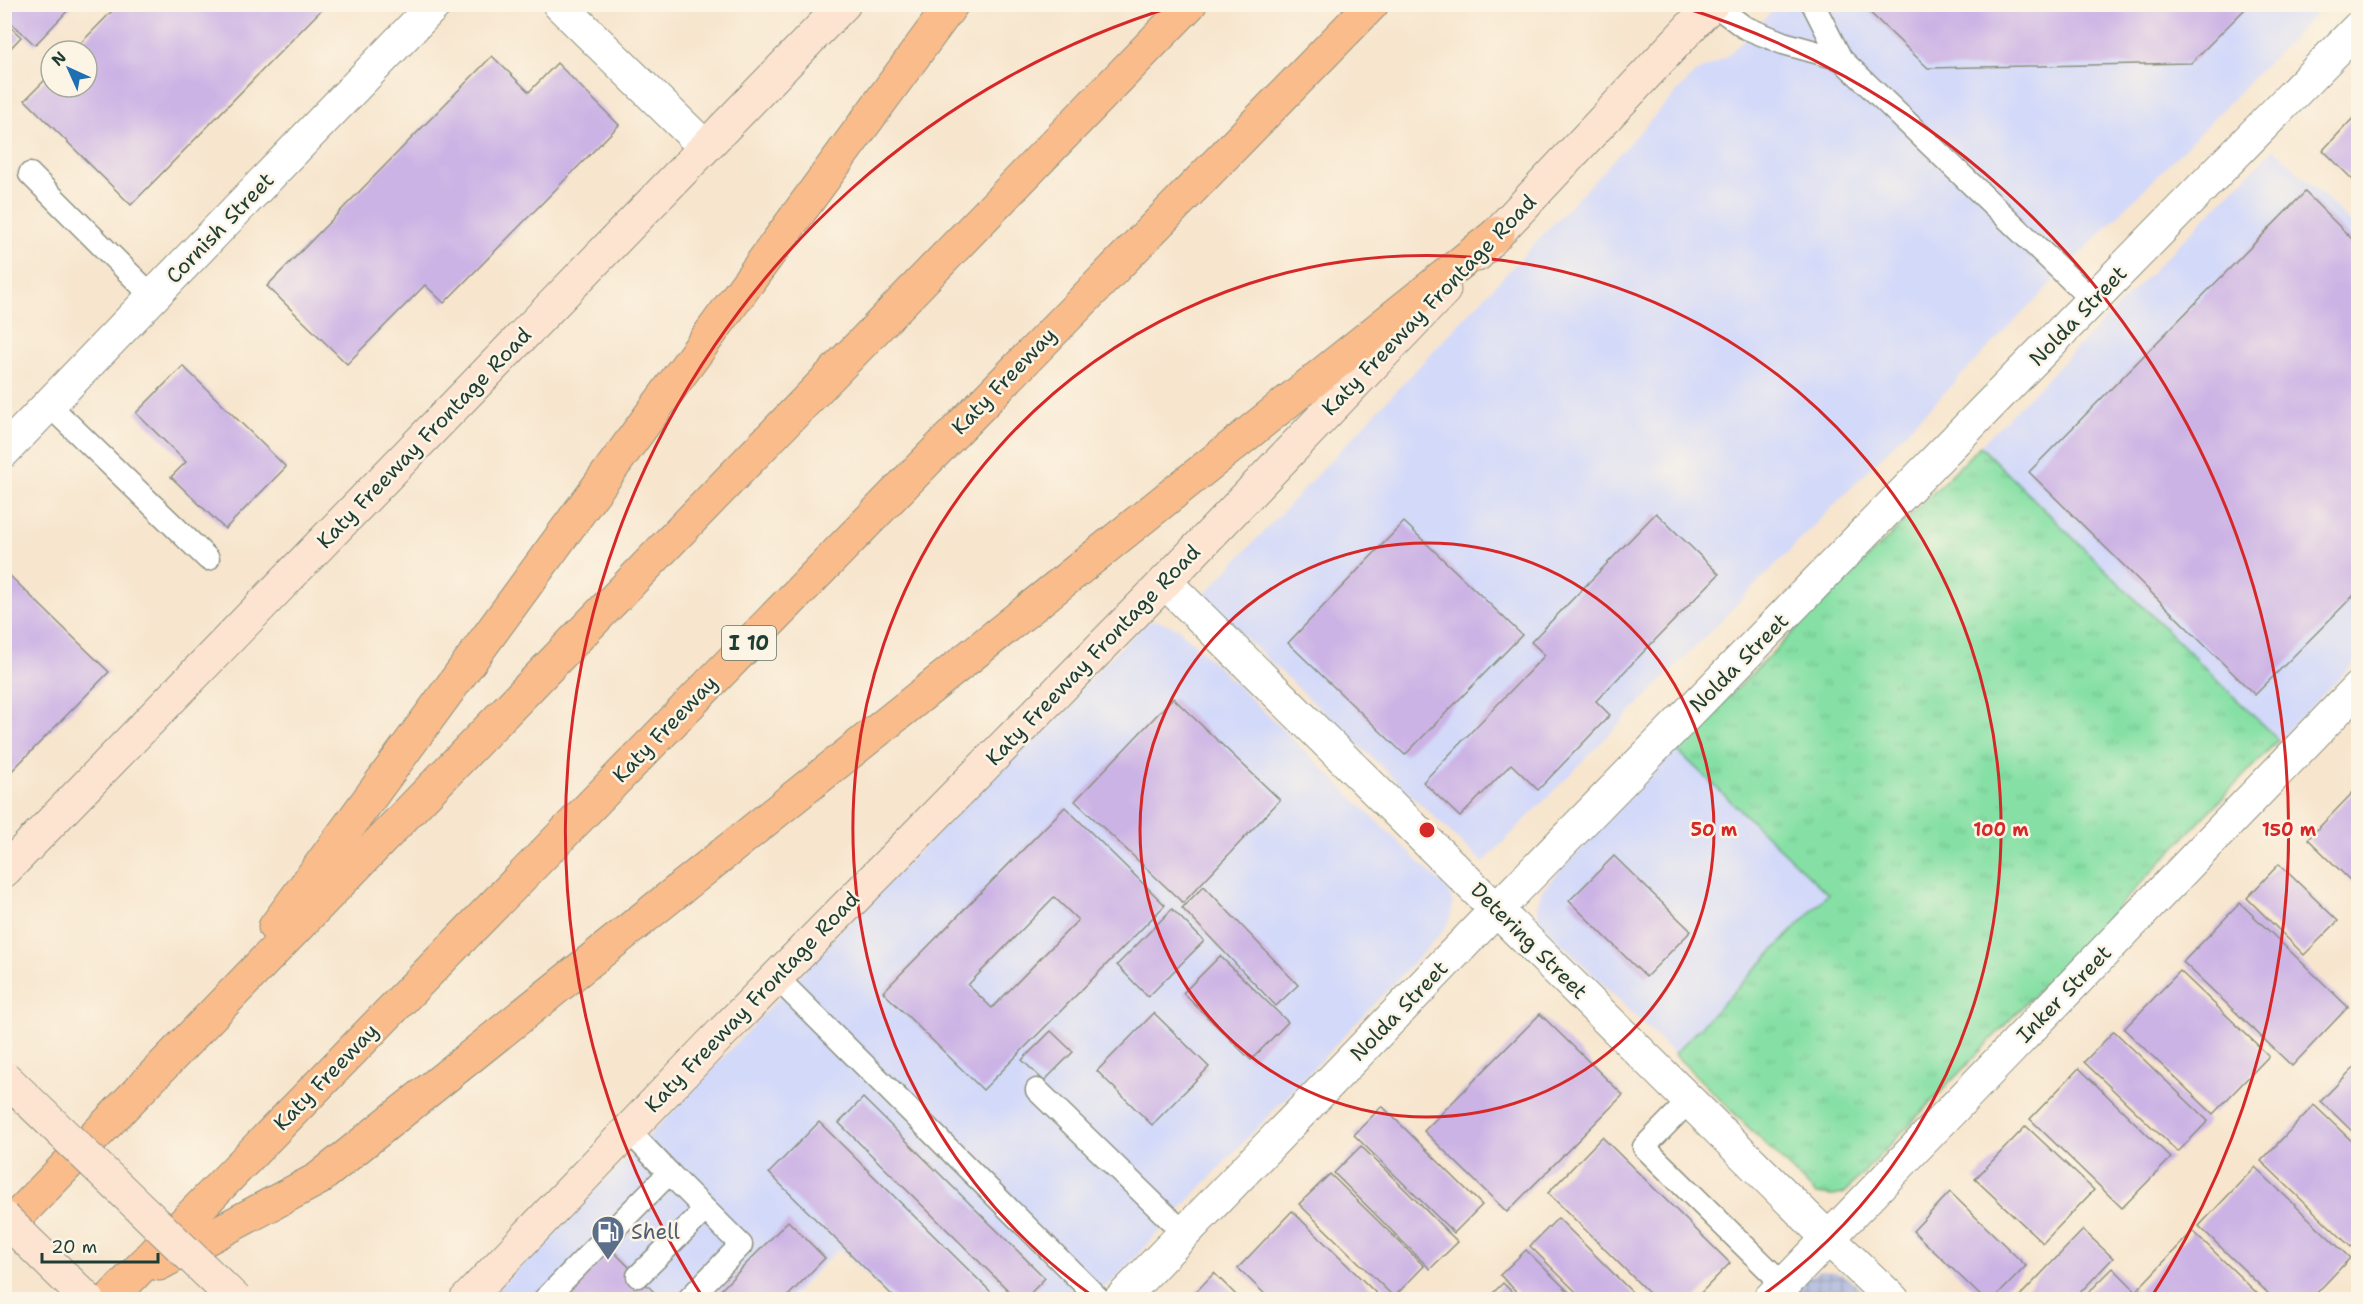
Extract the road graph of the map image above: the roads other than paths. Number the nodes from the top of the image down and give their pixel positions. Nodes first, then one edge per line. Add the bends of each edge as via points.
1 (435, 4) edge
2 (559, 4) edge
3 (844, 4) edge
4 (952, 4) edge
5 (1190, 4) edge
6 (1372, 4) edge
7 (1713, 4) edge
8 (1813, 4) edge
9 (2358, 28) edge
10 (1841, 59) junction
11 (705, 147) junction
12 (30, 174) dead end
13 (1498, 233) junction
14 (154, 297) junction
15 (2093, 301) junction
16 (49, 405) junction
17 (4, 451) edge
18 (208, 559) dead end
19 (1166, 582) junction
20 (2358, 688) edge
21 (4, 871) edge
22 (1497, 909) junction
23 (776, 977) junction
24 (200, 1030) junction
25 (4, 1077) edge
26 (1037, 1090) dead end
27 (1690, 1100) junction
28 (628, 1130) junction
29 (669, 1173) junction
30 (705, 1210) junction
31 (4, 1218) edge
32 (4, 1230) edge
33 (1184, 1233) junction
34 (1829, 1239) junction
35 (638, 1276) dead end
36 (117, 1291) edge
37 (1776, 1292) edge
38 (88, 1299) edge
39 (236, 1299) edge
40 (466, 1299) edge
41 (544, 1299) edge
42 (687, 1299) edge
43 (1100, 1299) edge
44 (1120, 1299) edge
45 (1893, 1299) edge

1 - 14 street, Cornish Street
2 - 11 street
3 - 11 main road, Katy Freeway Frontage Road
4 - 24 highway
5 - 24 highway
6 - 36 highway, Katy Freeway / I 10
7 - 10 lane via 1744,27
7 - 13 main road, Katy Freeway Frontage Road
8 - 10 lane
9 - 15 street, Nolda Street
10 - 15 lane
11 - 21 main road, Katy Freeway Frontage Road
12 - 14 lane
13 - 19 main road, Katy Freeway Frontage Road
13 - 36 highway via 318,1179
14 - 16 street, Cornish Street
15 - 22 street, Nolda Street
16 - 17 street, Cornish Street
16 - 18 lane
19 - 22 street, Detering Street
19 - 23 main road, Katy Freeway Frontage Road
20 - 34 street, Inker Street
22 - 27 street, Detering Street
22 - 33 street, Nolda Street
23 - 28 main road, Katy Freeway Frontage Road
23 - 43 lane
24 - 32 highway
25 - 39 main road, bridge
26 - 33 lane
27 - 34 street, Detering Street
27 - 37 lane via 1644,1147
28 - 29 lane
28 - 40 main road, Katy Freeway Frontage Road
29 - 30 lane
29 - 41 lane
30 - 35 lane
30 - 42 lane via 741,1245
31 - 38 main road, bridge
33 - 44 street, Nolda Street
34 - 37 street, Inker Street
34 - 45 street, Detering Street

